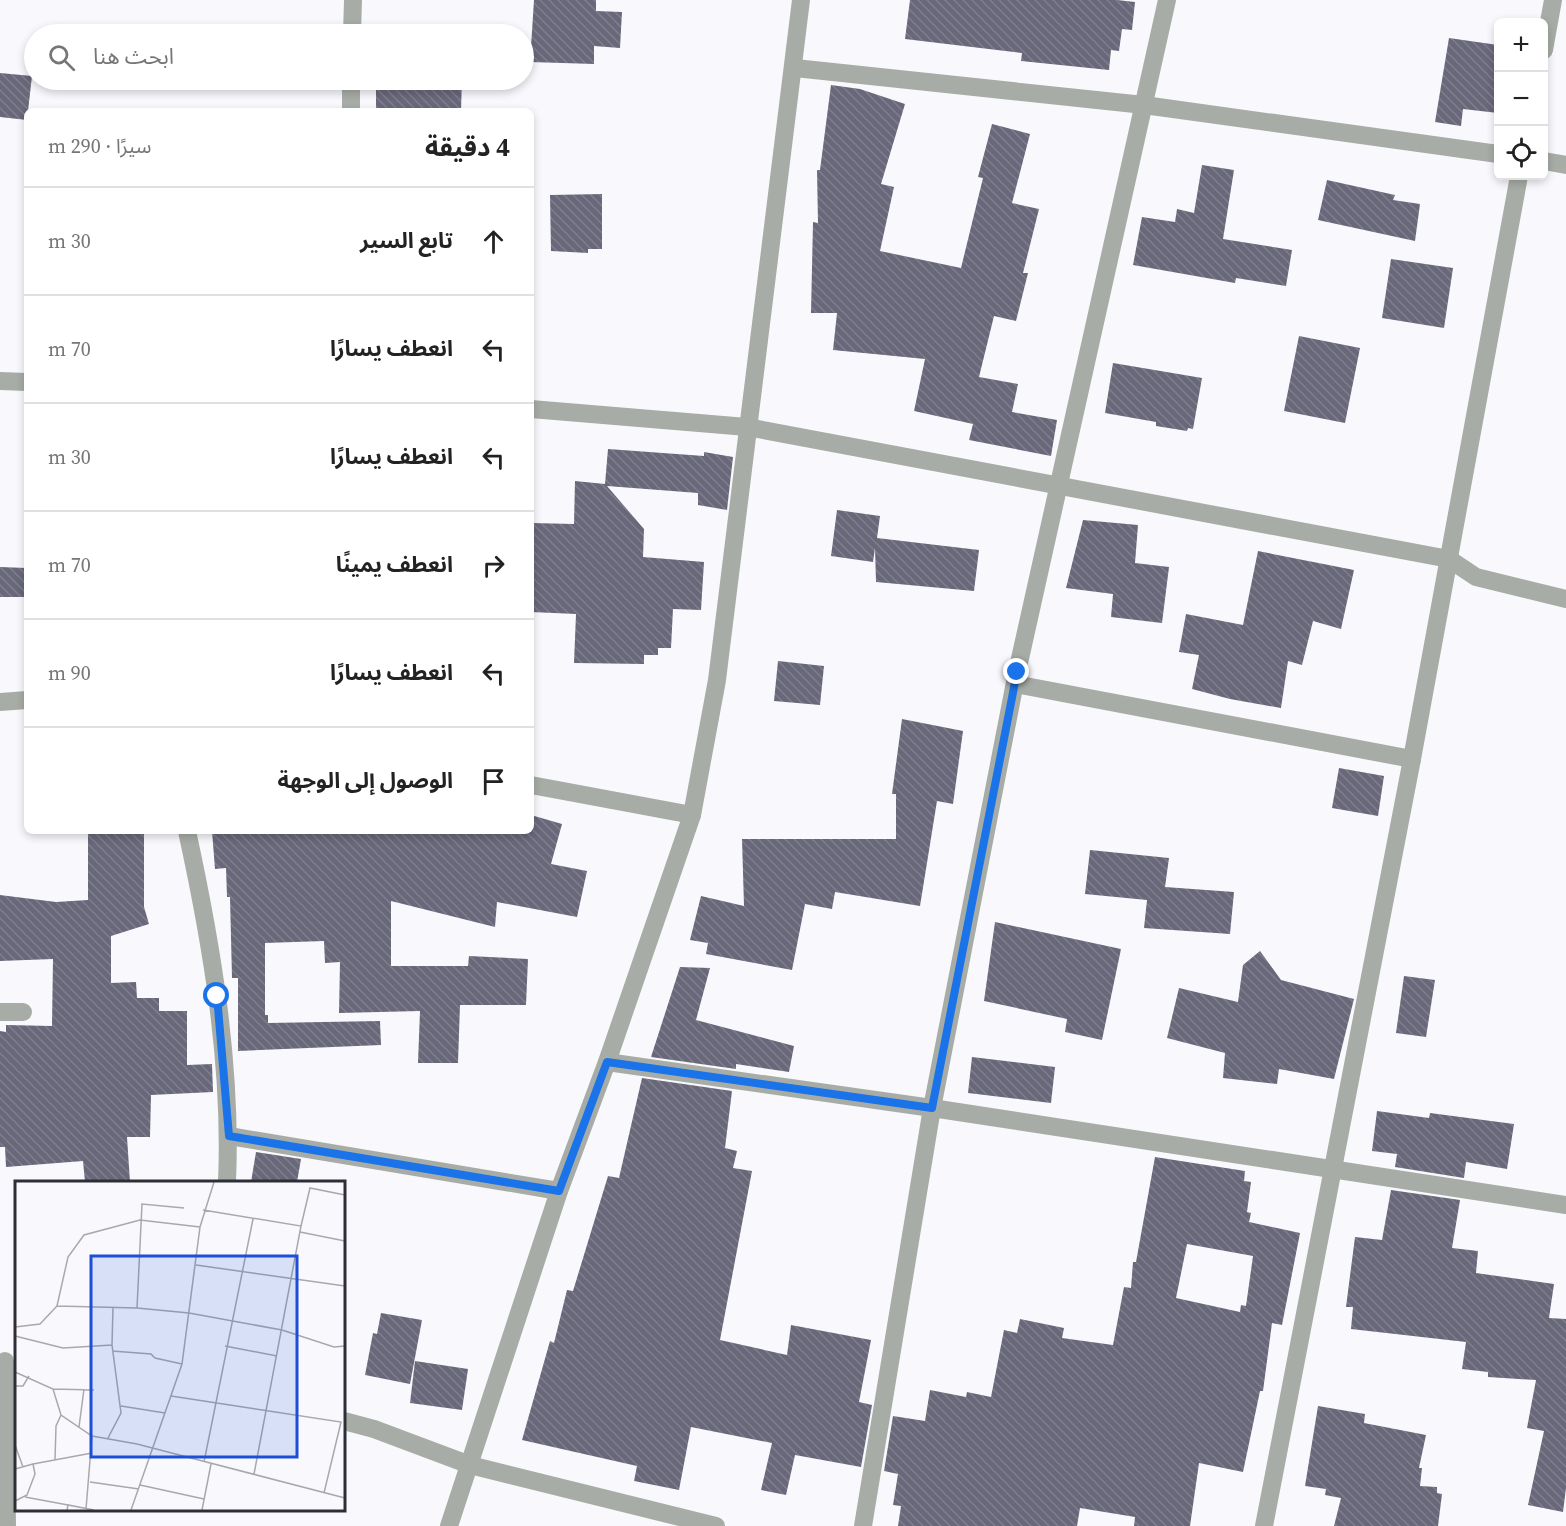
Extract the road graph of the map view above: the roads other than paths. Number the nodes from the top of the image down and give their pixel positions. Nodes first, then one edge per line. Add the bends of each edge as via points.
1 (352, 0) edge
2 (801, 0) edge
3 (1167, 0) edge
4 (1553, 0) edge
5 (352, 24) edge
6 (1548, 28) edge
7 (795, 68) junction
8 (351, 90) edge
9 (1144, 105) junction
10 (351, 108) edge
11 (1494, 153) edge
12 (1548, 162) edge
13 (1566, 165) edge
14 (1518, 180) edge
15 (0, 381) edge
16 (24, 382) edge
17 (534, 409) edge
18 (747, 427) junction
19 (1059, 484) junction
20 (1449, 559) junction
21 (1566, 599) edge
22 (1015, 684) junction
23 (24, 700) edge
24 (0, 702) edge
25 (1412, 759) junction
26 (534, 786) edge
27 (692, 815) junction
28 (188, 834) edge
29 (0, 1012) edge
30 (23, 1012) dead end
31 (607, 1062) junction
32 (932, 1108) junction
33 (229, 1136) junction
34 (1334, 1169) junction
35 (227, 1181) edge
36 (559, 1191) junction
37 (1566, 1205) edge
38 (7, 1361) edge
39 (345, 1421) edge
40 (470, 1465) junction
41 (4, 1494) edge
42 (7, 1526) edge
43 (449, 1526) edge
44 (716, 1526) edge
45 (863, 1526) edge
46 (1264, 1526) edge

1 - 5 street
2 - 7 street
3 - 9 street
4 - 6 street
7 - 9 street
7 - 18 street
8 - 10 street
9 - 11 street
9 - 19 street
12 - 13 street
14 - 20 street
15 - 16 street
17 - 18 street
18 - 19 street
18 - 27 street via 717,680
19 - 20 street
19 - 22 street
20 - 21 street via 1476,577
20 - 25 street
22 - 25 street
22 - 32 street
23 - 24 street
25 - 34 street
26 - 27 street
27 - 31 street
28 - 33 street via 206,916 217,996
29 - 30 street
31 - 32 street
31 - 36 street
32 - 34 street
32 - 45 street
33 - 35 street
33 - 36 street
34 - 37 street
34 - 46 street
36 - 40 street
38 - 41 street
39 - 40 street
40 - 43 street
40 - 44 street
41 - 42 street

